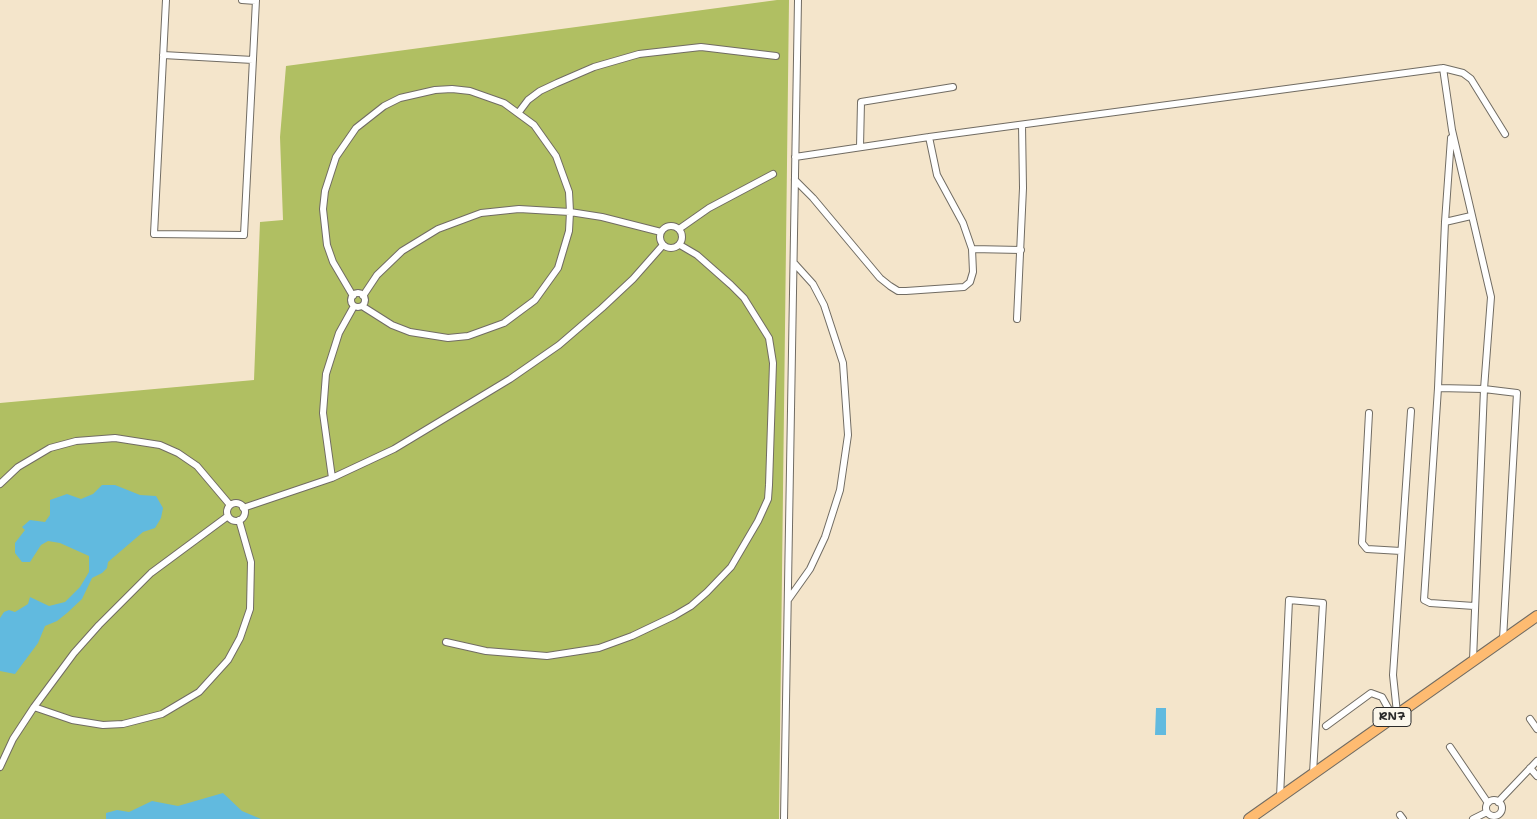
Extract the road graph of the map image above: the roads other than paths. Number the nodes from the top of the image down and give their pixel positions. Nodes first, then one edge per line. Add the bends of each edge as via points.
1 (166, 0) edge
2 (242, 0) edge
3 (256, 0) edge
4 (798, 0) edge
5 (163, 55) junction
6 (776, 56) dead end
7 (253, 60) junction
8 (1443, 68) junction
9 (953, 88) dead end
10 (519, 112) junction
11 (1022, 125) junction
12 (1452, 130) junction
13 (1505, 134) dead end
14 (930, 137) junction
15 (860, 147) junction
16 (795, 157) junction
17 (773, 174) dead end
18 (795, 180) junction
19 (570, 212) junction
20 (1471, 216) junction
21 (1445, 222) junction
22 (680, 229) junction
23 (661, 232) junction
24 (663, 244) junction
25 (680, 244) junction
26 (972, 249) junction
27 (1021, 250) junction
28 (794, 263) junction
29 (353, 296) junction
30 (363, 296) junction
31 (354, 306) junction
32 (362, 306) junction
33 (1017, 319) dead end
34 (1438, 388) junction
35 (1484, 389) junction
36 (1411, 411) dead end
37 (1369, 412) dead end
38 (332, 478) junction
39 (0, 484) edge
40 (230, 505) junction
41 (243, 508) junction
42 (228, 516) junction
43 (239, 520) junction
44 (1401, 551) junction
45 (788, 602) junction
46 (1474, 606) junction
47 (1537, 616) edge
48 (1503, 639) junction
49 (446, 642) dead end
50 (1473, 660) junction
51 (34, 707) junction
52 (1395, 715) junction
53 (1530, 719) dead end
54 (1326, 726) dead end
55 (1537, 729) edge
56 (1450, 747) dead end
57 (1537, 761) edge
58 (0, 768) edge
59 (1530, 768) junction
60 (1313, 774) junction
61 (1537, 776) edge
62 (1280, 797) junction
63 (1498, 802) junction
64 (1488, 803) junction
65 (1487, 812) junction
66 (1500, 817) edge
67 (784, 819) edge
68 (1249, 819) edge
69 (1473, 819) edge

1 - 5 street
2 - 3 street
3 - 7 street
4 - 16 street
5 - 7 street
5 - 7 street via 154,234 244,235
6 - 10 street via 701,47 639,54 594,67 540,91
8 - 11 street
8 - 12 street
8 - 13 street via 1463,73 1471,79
9 - 15 street via 860,102
10 - 19 street via 540,132 556,156 564,174
10 - 29 street via 470,91 435,90 400,98 356,128 336,158 325,191 323,209 333,262
11 - 14 street
11 - 27 street
12 - 20 street
12 - 21 street
14 - 15 street
14 - 26 street via 937,175 963,223
15 - 16 street
16 - 18 street
17 - 22 street via 709,208
18 - 26 street via 880,278 898,291 964,287 970,282 973,272
18 - 28 street
19 - 23 street
19 - 30 street via 503,210 464,218 438,229 402,252 377,275
19 - 32 street via 565,250 548,285 521,313 504,323 468,336 429,336 392,325
20 - 21 street
20 - 35 street via 1491,296
21 - 34 street
22 - 23 street via 668,226
22 - 25 street via 683,238
23 - 24 street
24 - 25 street via 671,248
24 - 38 street via 633,279 558,346 446,419 394,449
25 - 49 street via 712,266 744,298 770,344 773,364 768,499 731,567 691,606 632,636 599,648 547,656
26 - 27 street
27 - 33 street
28 - 45 street
28 - 45 street via 813,284 824,306 843,363 848,435 840,490 825,537 810,569
29 - 30 street via 358,293
29 - 31 street
30 - 32 street via 365,302
31 - 32 street
31 - 38 street via 339,333 326,374 323,413
34 - 35 street
34 - 46 street via 1424,600 1430,604
35 - 46 street
35 - 48 street via 1517,393
36 - 44 street
37 - 44 street via 1362,543 1367,549
38 - 41 street
39 - 40 street via 35,456 64,443 96,438 123,439 160,445 178,453 197,466
40 - 41 street via 238,504
40 - 42 street
41 - 43 street via 244,515
42 - 43 street
42 - 51 street via 150,573 74,653
43 - 51 street via 251,562 250,609 228,660 199,692 162,714 123,724 103,725 72,720
44 - 52 street via 1392,676
45 - 67 street
46 - 50 street
47 - 48 main road, RN7
48 - 50 main road, RN7
50 - 52 main road, RN7
51 - 58 street via 13,739
52 - 54 street via 1382,697 1371,693
52 - 60 main road, RN7
53 - 55 street
56 - 64 street
57 - 59 street
59 - 61 street
59 - 63 street
60 - 62 main road, RN7
60 - 62 street via 1322,603 1289,600
62 - 68 main road, RN7
63 - 64 street
63 - 66 street
64 - 65 street
65 - 66 street
65 - 69 street

